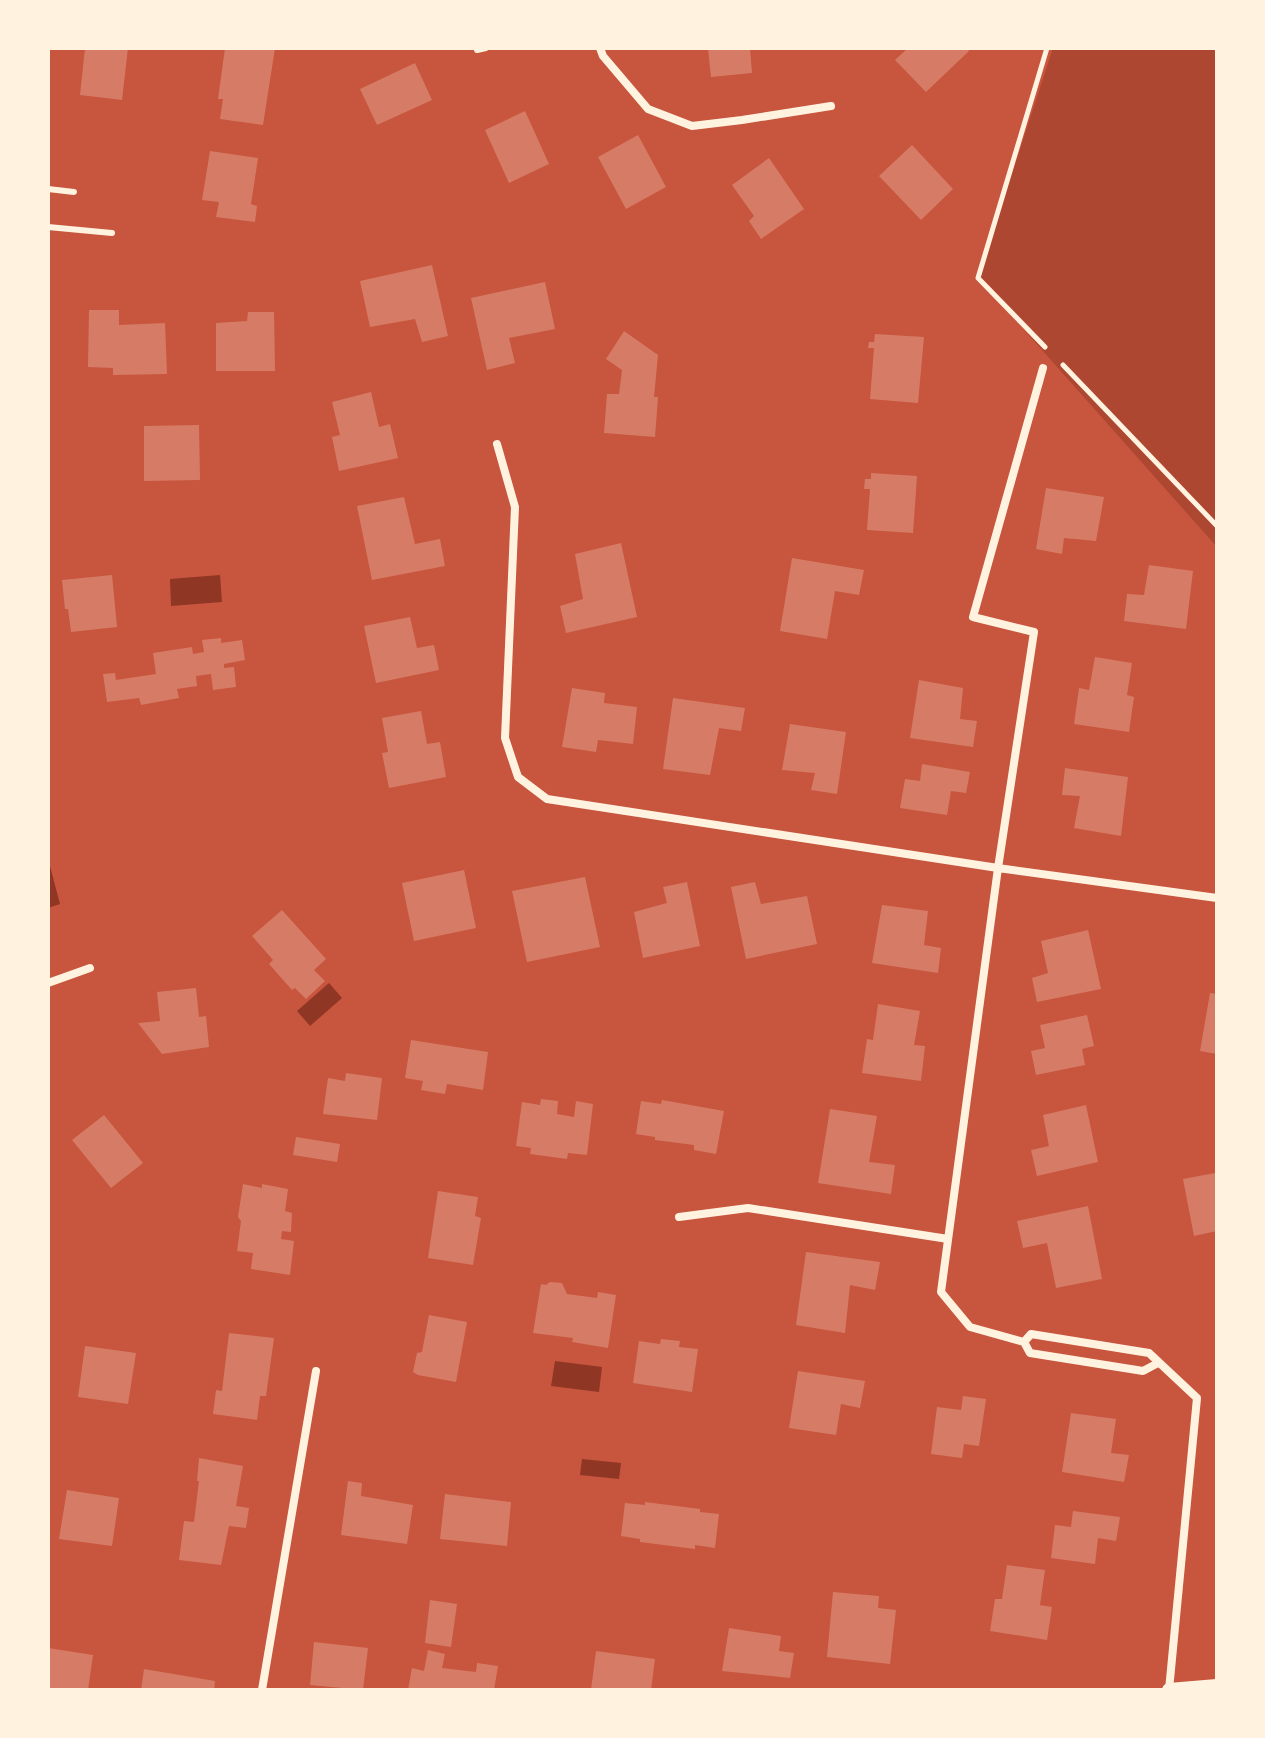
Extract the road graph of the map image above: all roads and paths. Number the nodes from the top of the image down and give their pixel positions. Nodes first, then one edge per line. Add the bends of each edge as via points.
1 (486, 48) edge
2 (600, 48) edge
3 (1047, 48) edge
4 (477, 50) dead end
5 (831, 106) dead end
6 (48, 189) edge
7 (74, 192) dead end
8 (48, 227) edge
9 (112, 233) dead end
10 (1043, 368) dead end
11 (497, 444) dead end
12 (1217, 526) edge
13 (998, 868) junction
14 (1217, 898) edge
15 (90, 968) dead end
16 (48, 983) edge
17 (679, 1217) dead end
18 (948, 1239) junction
19 (1024, 1342) junction
20 (1158, 1363) junction
21 (316, 1371) dead end
22 (1217, 1686) edge
23 (262, 1690) edge
24 (1169, 1690) edge

1 - 4 lane
2 - 5 street via 648,109 692,126
3 - 12 path via 978,278
6 - 7 lane
8 - 9 lane
10 - 13 street via 973,617 1034,632
11 - 13 street via 515,507 505,738 518,777 547,799
13 - 14 street
13 - 18 street
15 - 16 street
17 - 18 street via 748,1208
18 - 19 street via 941,1292 970,1327
19 - 20 street via 1031,1334 1149,1353
19 - 20 street via 1030,1353 1143,1371
20 - 24 street via 1197,1398
21 - 23 street
22 - 24 street

